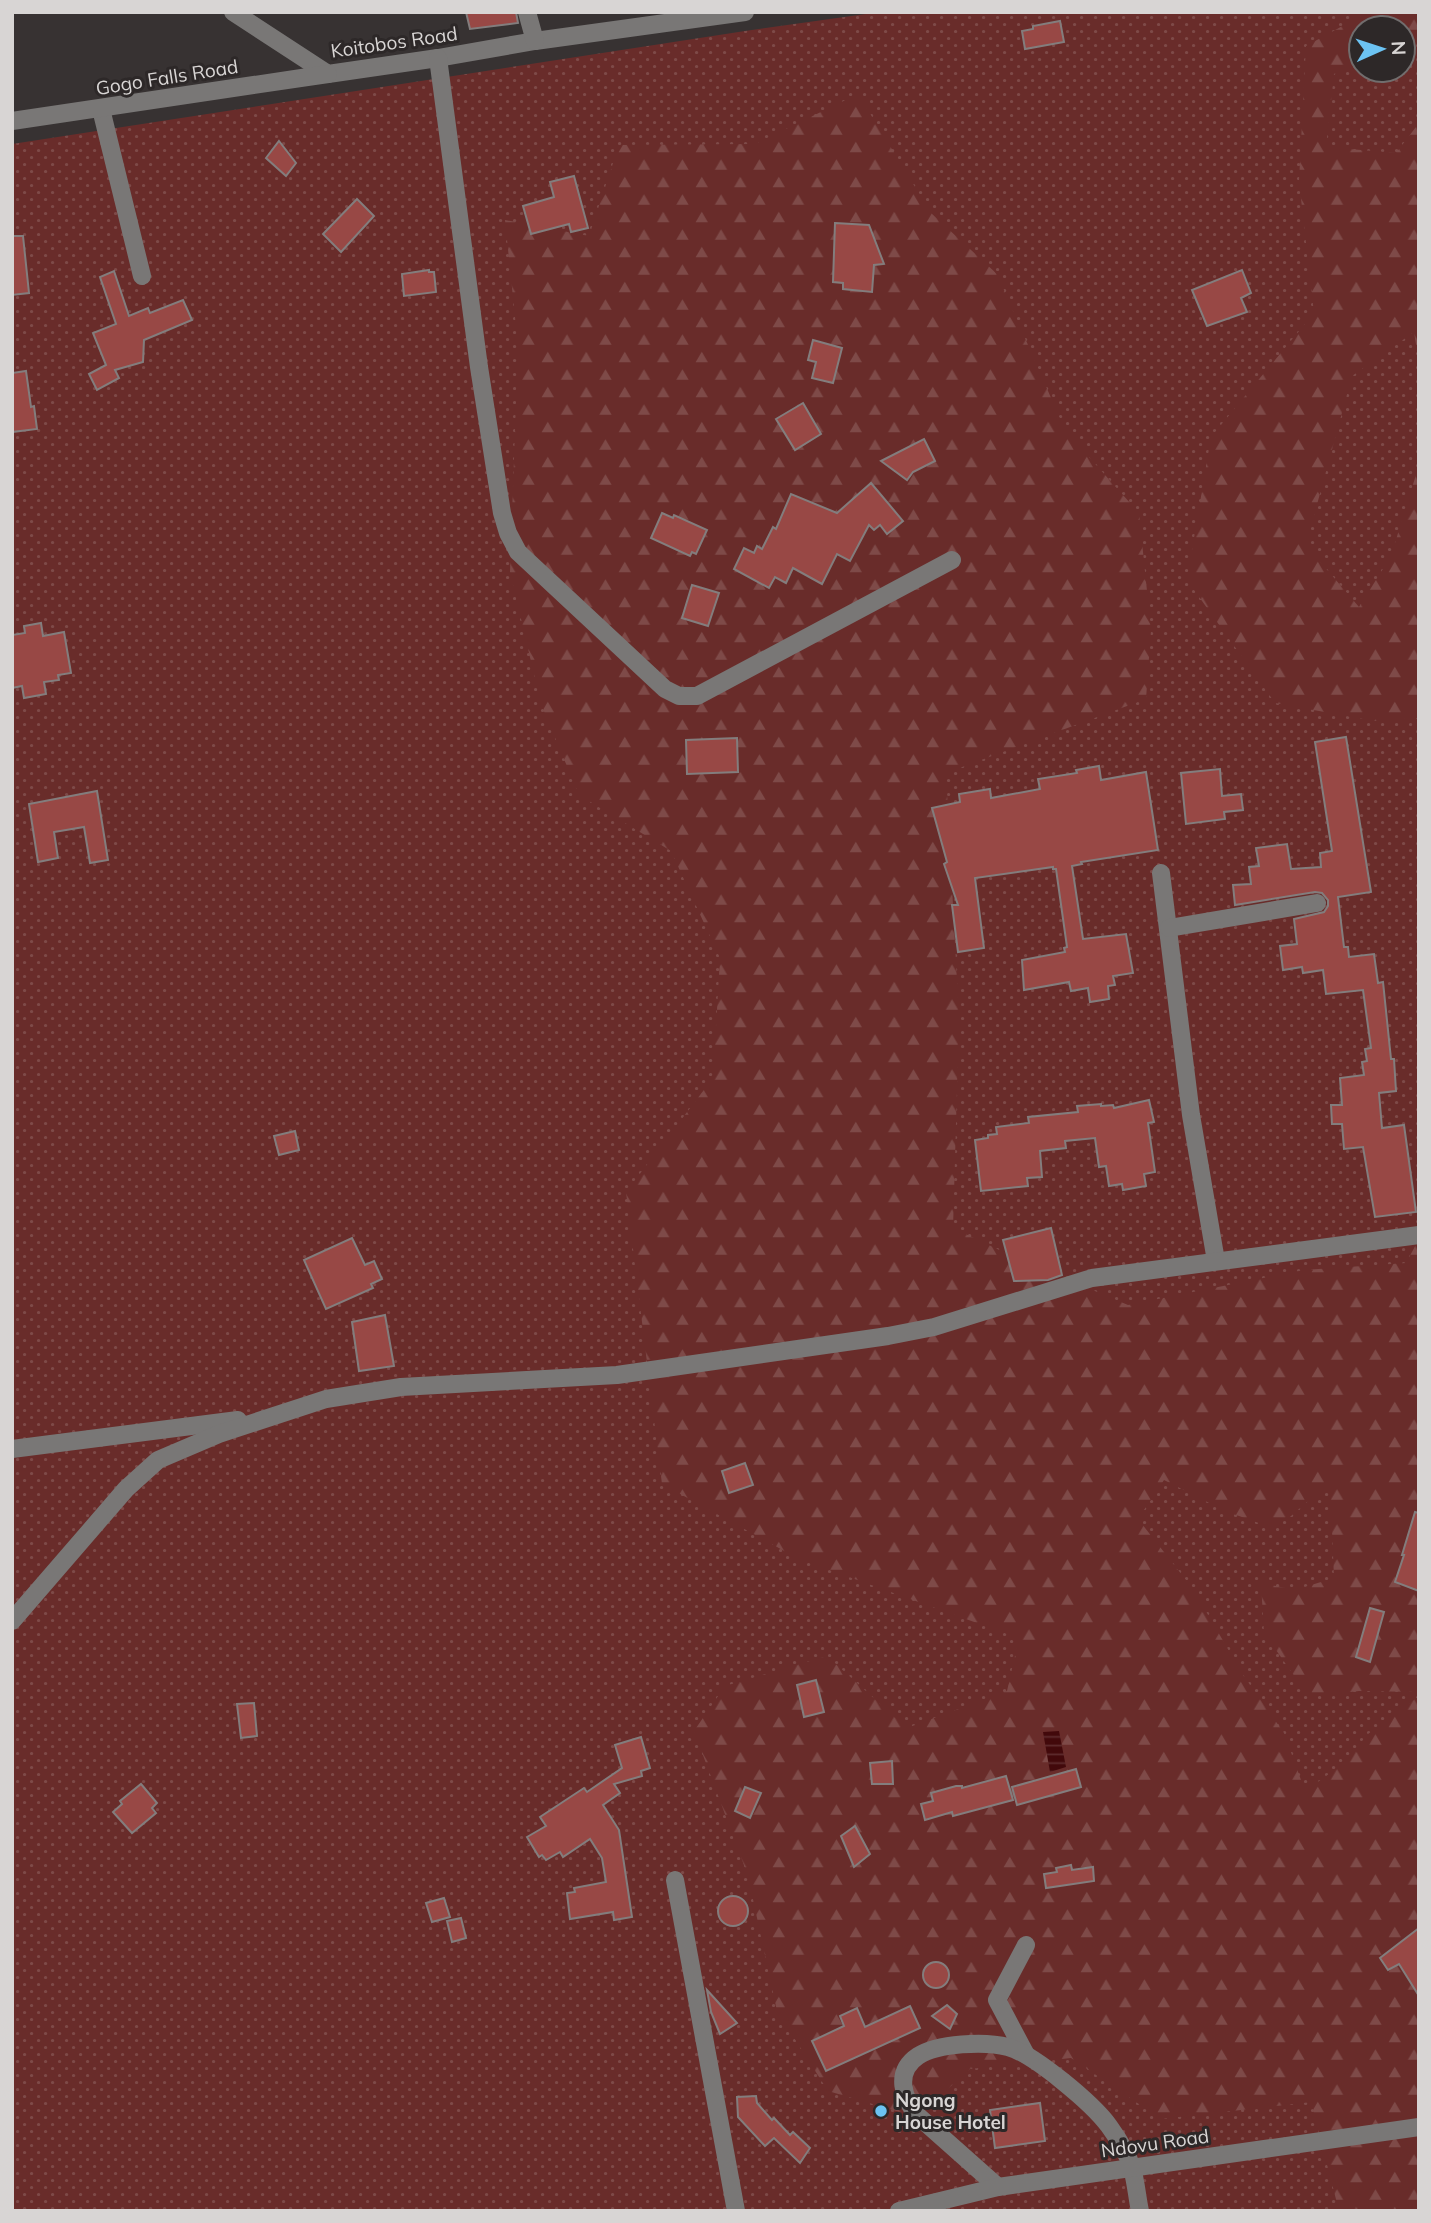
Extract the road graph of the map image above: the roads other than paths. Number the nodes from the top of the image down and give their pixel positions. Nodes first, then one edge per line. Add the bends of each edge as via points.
1 (233, 12) edge
2 (527, 12) edge
3 (744, 12) edge
4 (535, 41) junction
5 (438, 58) junction
6 (328, 74) junction
7 (101, 109) junction
8 (12, 121) edge
9 (142, 276) dead end
10 (952, 560) dead end
11 (1161, 873) dead end
12 (1317, 903) dead end
13 (1168, 928) junction
14 (1419, 1235) edge
15 (1216, 1261) junction
16 (280, 1414) junction
17 (12, 1449) edge
18 (12, 1621) edge
19 (675, 1881) dead end
20 (1026, 1945) dead end
21 (1025, 2053) junction
22 (1419, 2127) edge
23 (1132, 2167) junction
24 (998, 2187) junction
25 (736, 2211) edge
26 (899, 2211) edge
27 (1140, 2211) edge

1 - 6 street, Koitobos Road
2 - 4 street
3 - 4 street, Koitobos Road
4 - 5 street, Koitobos Road
5 - 6 street, Koitobos Road
5 - 10 street via 502,513 518,552 665,689 679,696 697,696
6 - 7 street, Gogo Falls Road
7 - 8 street, Gogo Falls Road
7 - 9 street
11 - 13 street
12 - 13 street
13 - 15 street via 1191,1115
14 - 15 street
15 - 16 street via 1092,1278 934,1327 888,1336 617,1375 401,1387 326,1399
16 - 17 street
16 - 18 street via 158,1460 126,1489
19 - 25 street
20 - 21 street via 997,2000
21 - 23 street via 1109,2125
21 - 24 street via 970,2043 948,2046 919,2055 904,2078 903,2090 913,2110
22 - 23 street, Ndovu Road
23 - 24 street, Ndovu Road
23 - 27 street
24 - 26 street, Ndovu Road

